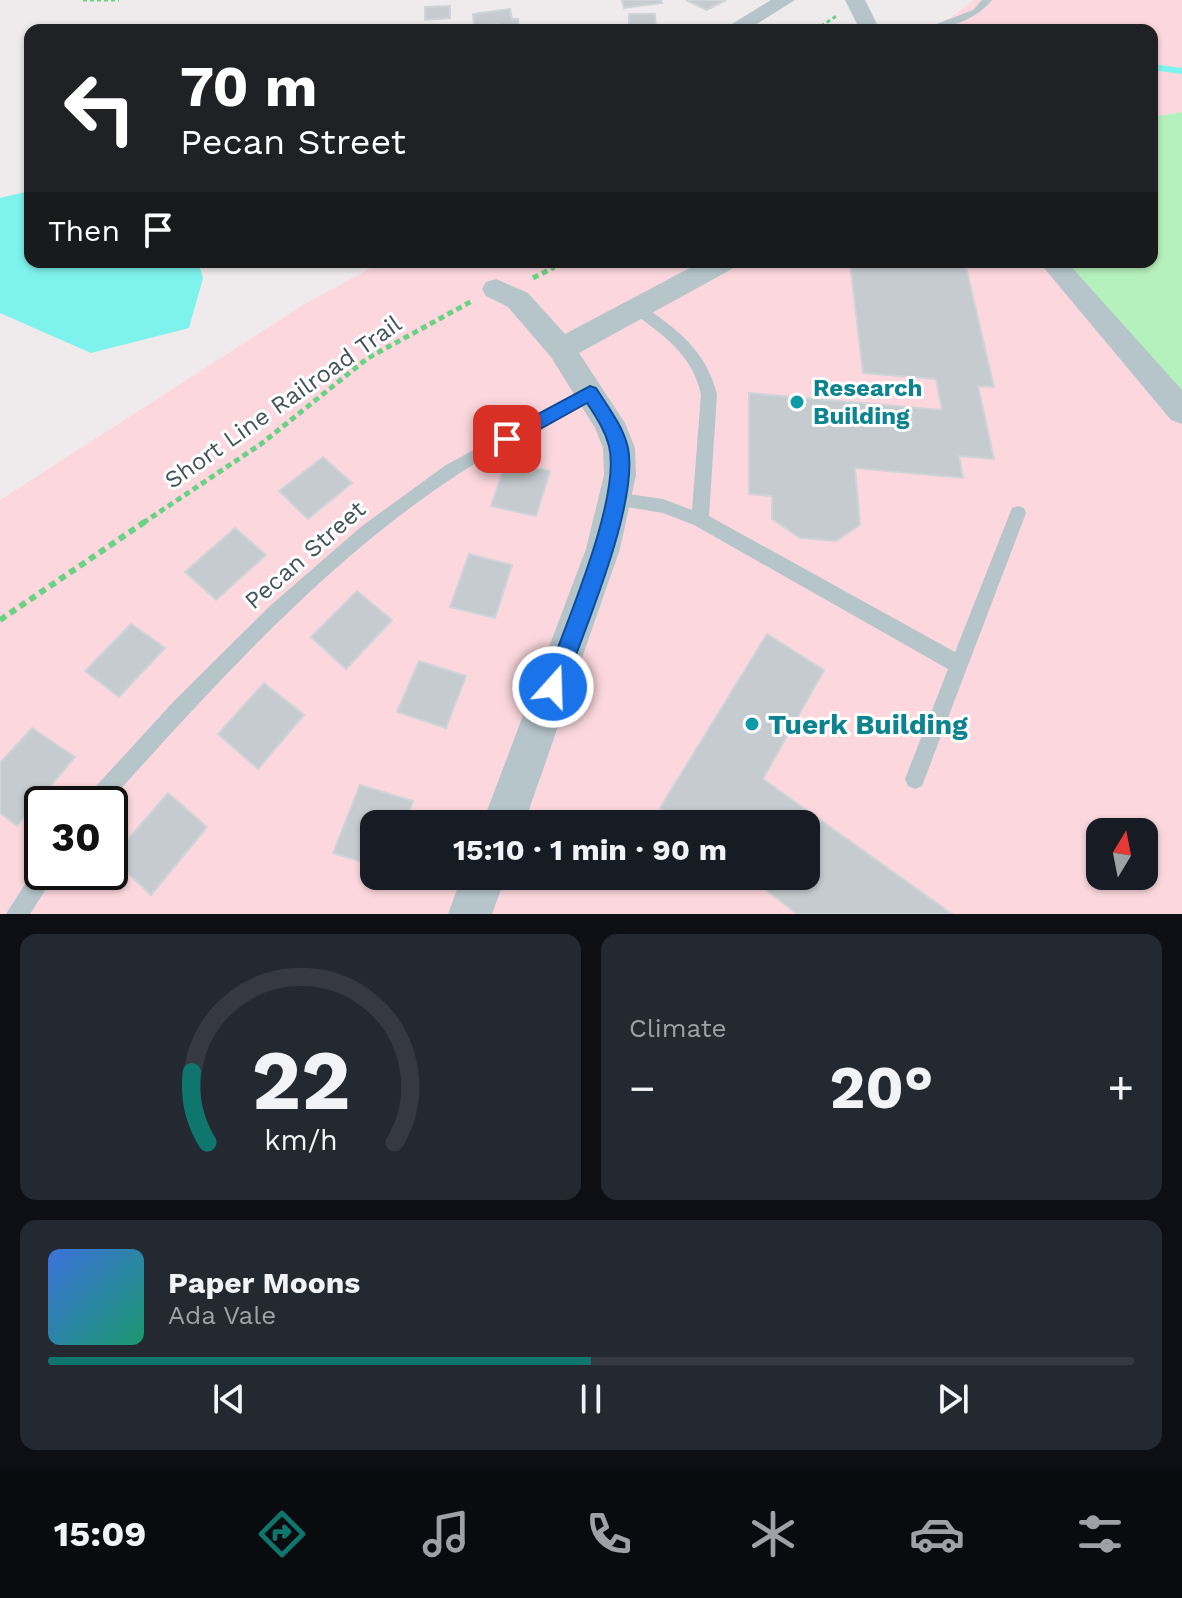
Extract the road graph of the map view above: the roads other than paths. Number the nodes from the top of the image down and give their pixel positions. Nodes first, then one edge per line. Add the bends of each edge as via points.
1 (785, 0) edge
2 (855, 0) edge
3 (987, 0) edge
4 (743, 24) edge
5 (867, 24) edge
6 (943, 24) edge
7 (712, 268) edge
8 (1057, 268) edge
9 (496, 289) road end
10 (637, 308) junction
11 (561, 349) junction
12 (590, 393) junction
13 (1182, 411) edge
14 (615, 499) junction
15 (1018, 513) dead end
16 (700, 520) junction
17 (959, 665) junction
18 (915, 779) dead end
19 (110, 786) edge
20 (508, 810) edge
21 (34, 890) edge
22 (479, 890) edge
23 (17, 914) edge
24 (470, 914) edge

1 - 4 street
2 - 5 street
3 - 6 lane via 976,12
7 - 10 street
8 - 13 street
9 - 11 street via 518,300
10 - 11 street
10 - 16 lane via 684,345 706,375
11 - 12 street
12 - 14 street via 619,448
12 - 19 lane, Pecan Street via 452,470 368,531 277,611
14 - 16 lane via 663,506
14 - 20 street via 603,549
15 - 17 lane
16 - 17 lane
17 - 18 lane
21 - 23 lane
22 - 24 street

